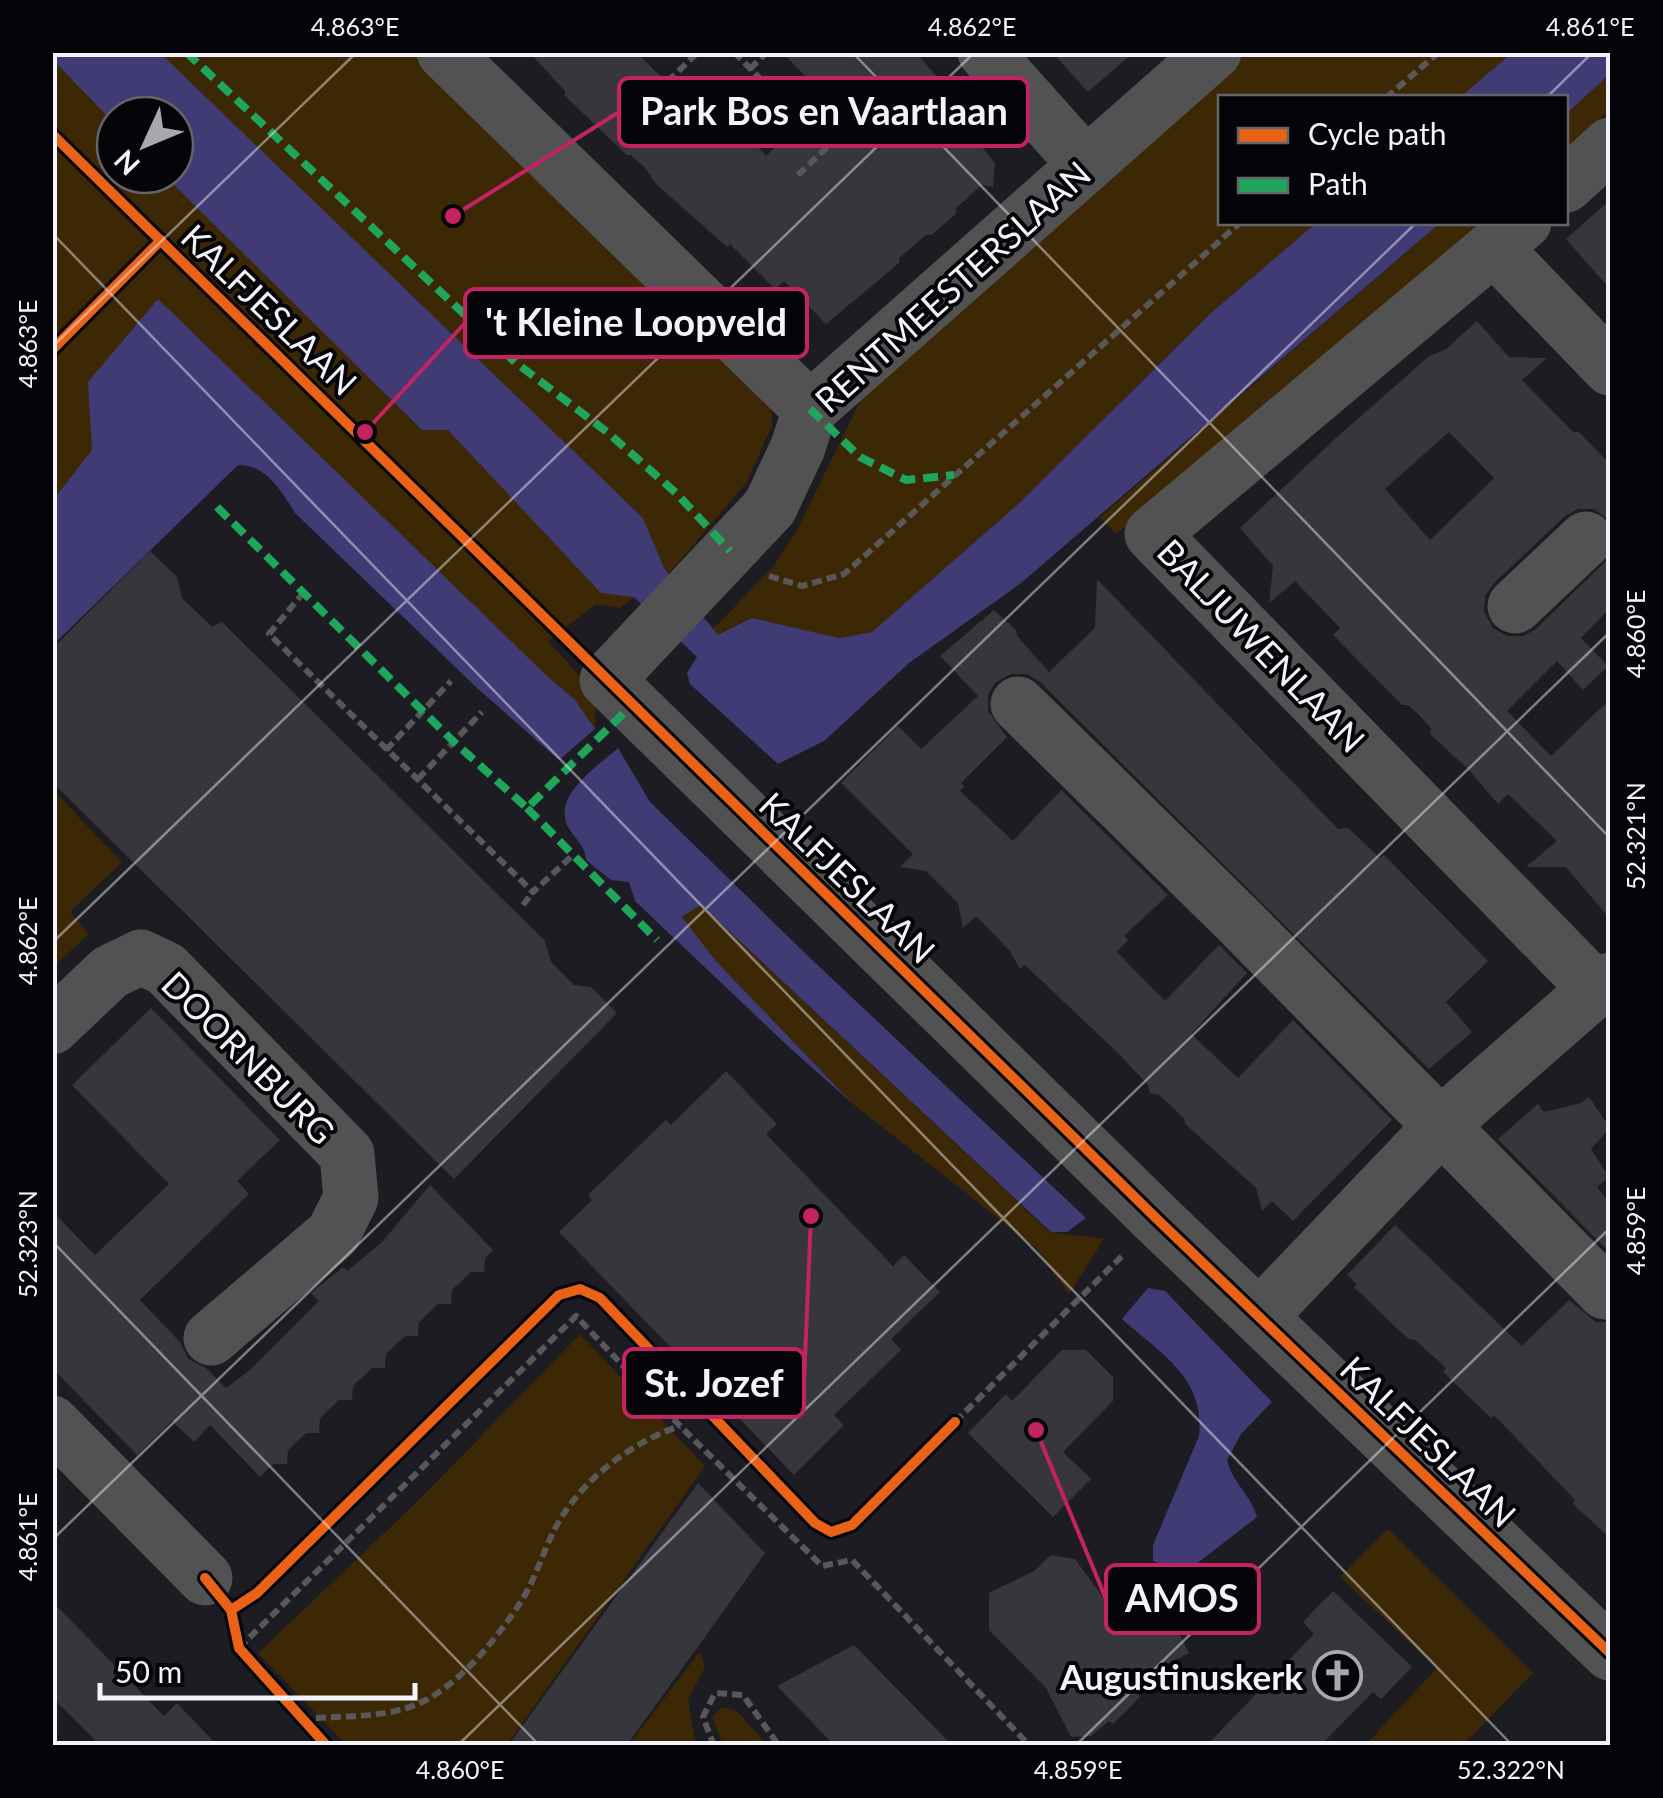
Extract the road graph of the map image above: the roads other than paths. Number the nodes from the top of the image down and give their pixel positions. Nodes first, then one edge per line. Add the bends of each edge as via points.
1 (444, 52) edge
2 (985, 52) edge
3 (1214, 52) edge
4 (1610, 145) edge
5 (1085, 164) junction
6 (1568, 183) edge
7 (1509, 236) edge
8 (1610, 368) edge
9 (810, 408) junction
10 (1586, 538) dead end
11 (1515, 606) dead end
12 (607, 680) joint
13 (1018, 704) dead end
14 (1603, 985) edge
15 (52, 1027) edge
16 (1441, 1126) junction
17 (1605, 1292) dead end
18 (1260, 1316) junction
19 (211, 1338) dead end
20 (52, 1423) edge
21 (204, 1578) road end
22 (1610, 1653) edge

1 - 9 street
2 - 5 street
3 - 5 street, RENTMEESTERSLAAN
4 - 6 street
5 - 9 street, RENTMEESTERSLAAN
7 - 8 street
7 - 14 street, BALJUWENLAAN via 1152,534
9 - 12 street, RENTMEESTERSLAAN via 770,506
10 - 11 street
12 - 18 street, KALFJESLAAN
13 - 16 street
14 - 16 street
15 - 19 street, DOORNBURG via 110,972 141,957 166,969 347,1154 351,1198 332,1234
16 - 17 street
16 - 18 street
18 - 22 street, KALFJESLAAN
20 - 21 street

